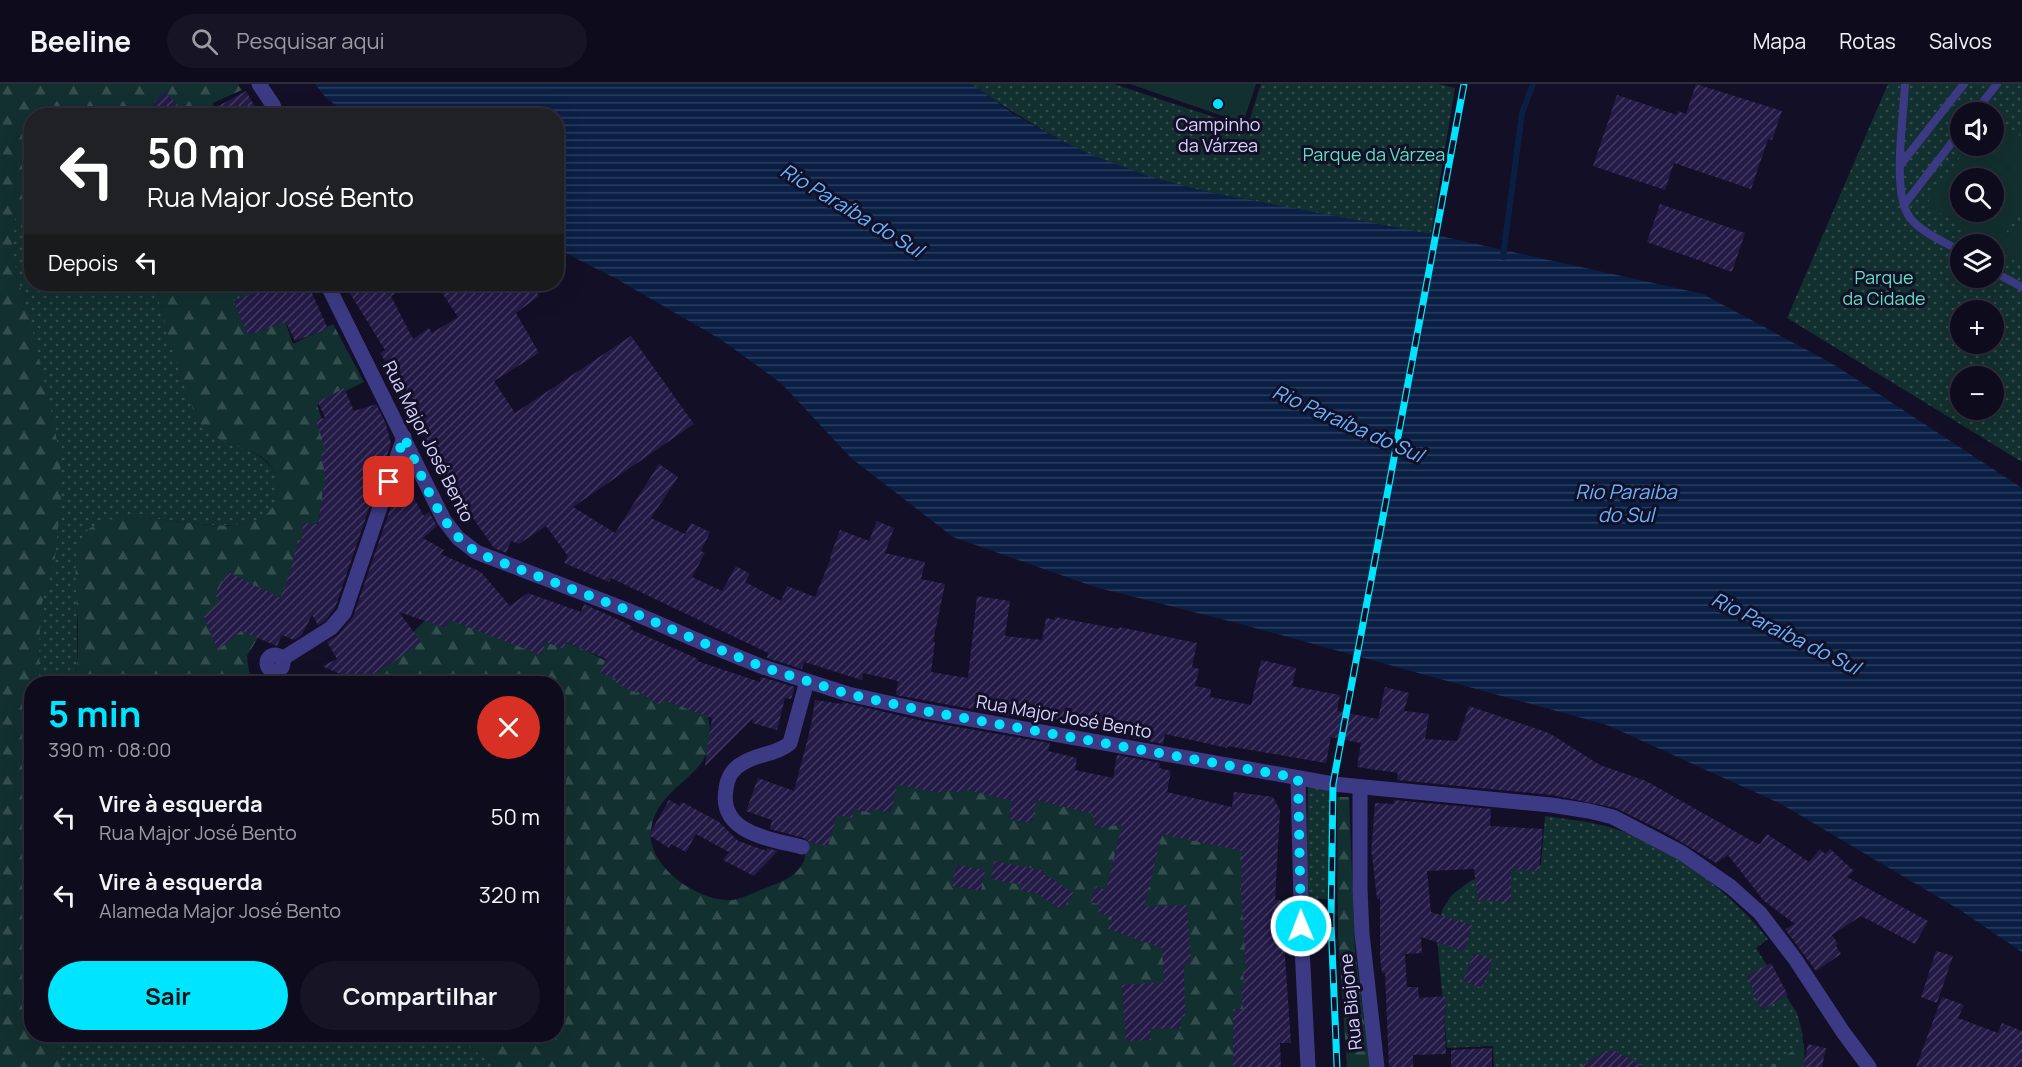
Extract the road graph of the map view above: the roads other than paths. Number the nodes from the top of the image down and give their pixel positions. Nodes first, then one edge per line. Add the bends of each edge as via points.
1 (259, 84) edge
2 (1905, 84) edge
3 (1964, 84) edge
4 (1997, 84) edge
5 (1983, 102) edge
6 (274, 108) edge
7 (1950, 145) edge
8 (1901, 164) junction
9 (1904, 205) junction
10 (1950, 245) edge
11 (2004, 277) edge
12 (2022, 287) edge
13 (331, 291) edge
14 (404, 437) junction
15 (282, 659) dead end
16 (807, 681) junction
17 (1298, 778) junction
18 (1360, 788) junction
19 (802, 848) dead end
20 (1308, 1067) edge
21 (1377, 1067) edge
22 (1869, 1067) edge

1 - 6 street
2 - 8 lane
3 - 8 lane
4 - 5 lane
7 - 9 lane
8 - 9 lane
9 - 10 lane via 1914,222
11 - 12 lane
13 - 14 street, Rua Major José Bento
14 - 15 street via 344,612 332,627
14 - 16 street, Rua Major José Bento via 444,520 476,552
16 - 17 street, Rua Major José Bento via 925,711
16 - 19 street via 790,742 736,767 725,794 729,812 740,828
17 - 18 street, Rua Major José Bento
17 - 20 street
18 - 21 street, Rua Biajone via 1362,934
18 - 22 street, Rua Major José Bento via 1589,811 1613,817 1658,839 1731,887 1760,913

